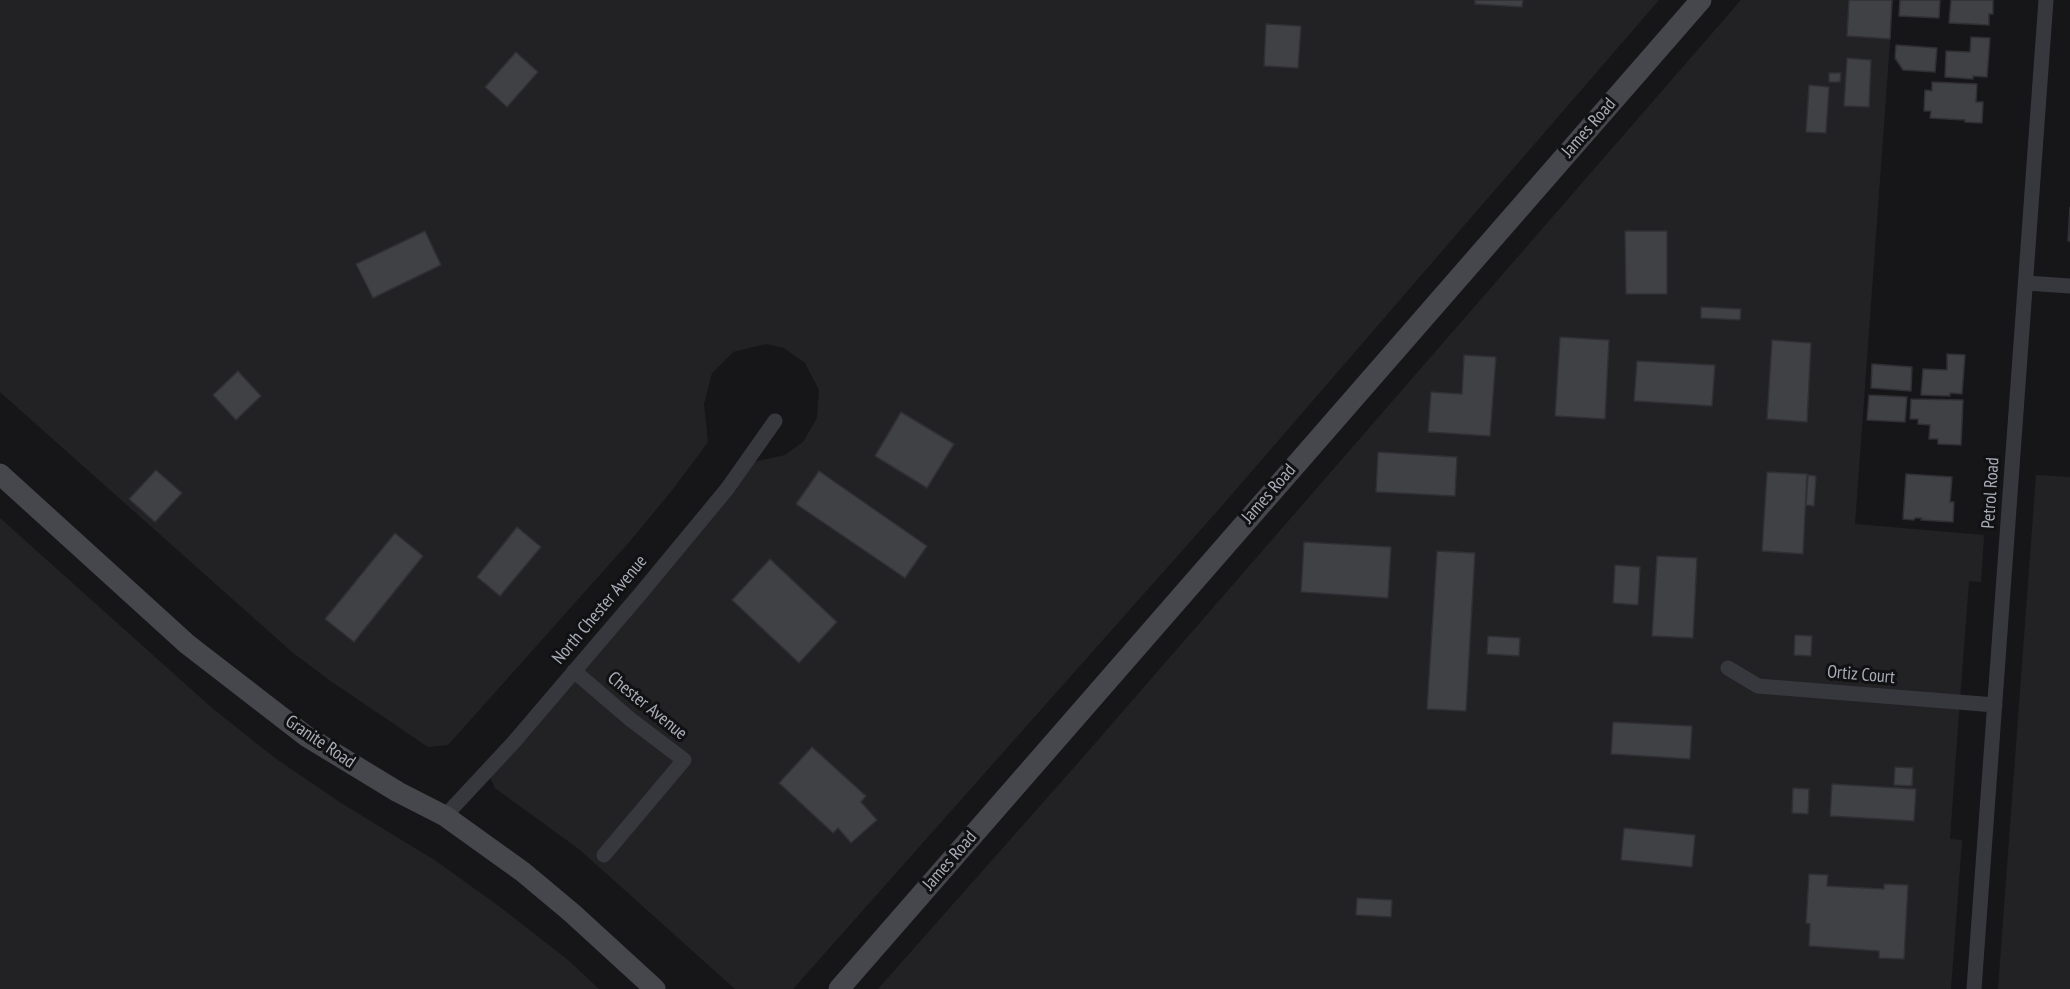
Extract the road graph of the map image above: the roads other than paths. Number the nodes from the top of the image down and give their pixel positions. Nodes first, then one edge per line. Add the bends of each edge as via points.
1 (1701, 0) edge
2 (2046, 0) edge
3 (2026, 283) junction
4 (2070, 286) edge
5 (775, 421) dead end
6 (0, 474) edge
7 (1728, 668) dead end
8 (574, 671) junction
9 (1995, 705) junction
10 (445, 816) junction
11 (604, 855) dead end
12 (655, 989) edge
13 (839, 989) edge
14 (1974, 989) edge

1 - 13 main road, James Road
2 - 3 street, Petrol Road
3 - 4 street
3 - 9 street, Petrol Road
5 - 8 street, North Chester Avenue via 727,489
6 - 10 main road, Granite Road via 187,644 306,736
7 - 9 street, Ortiz Court via 1758,686
8 - 10 street, North Chester Avenue
8 - 11 street, Chester Avenue via 684,760
9 - 14 street, Petrol Road
10 - 12 main road, Granite Road via 556,900

